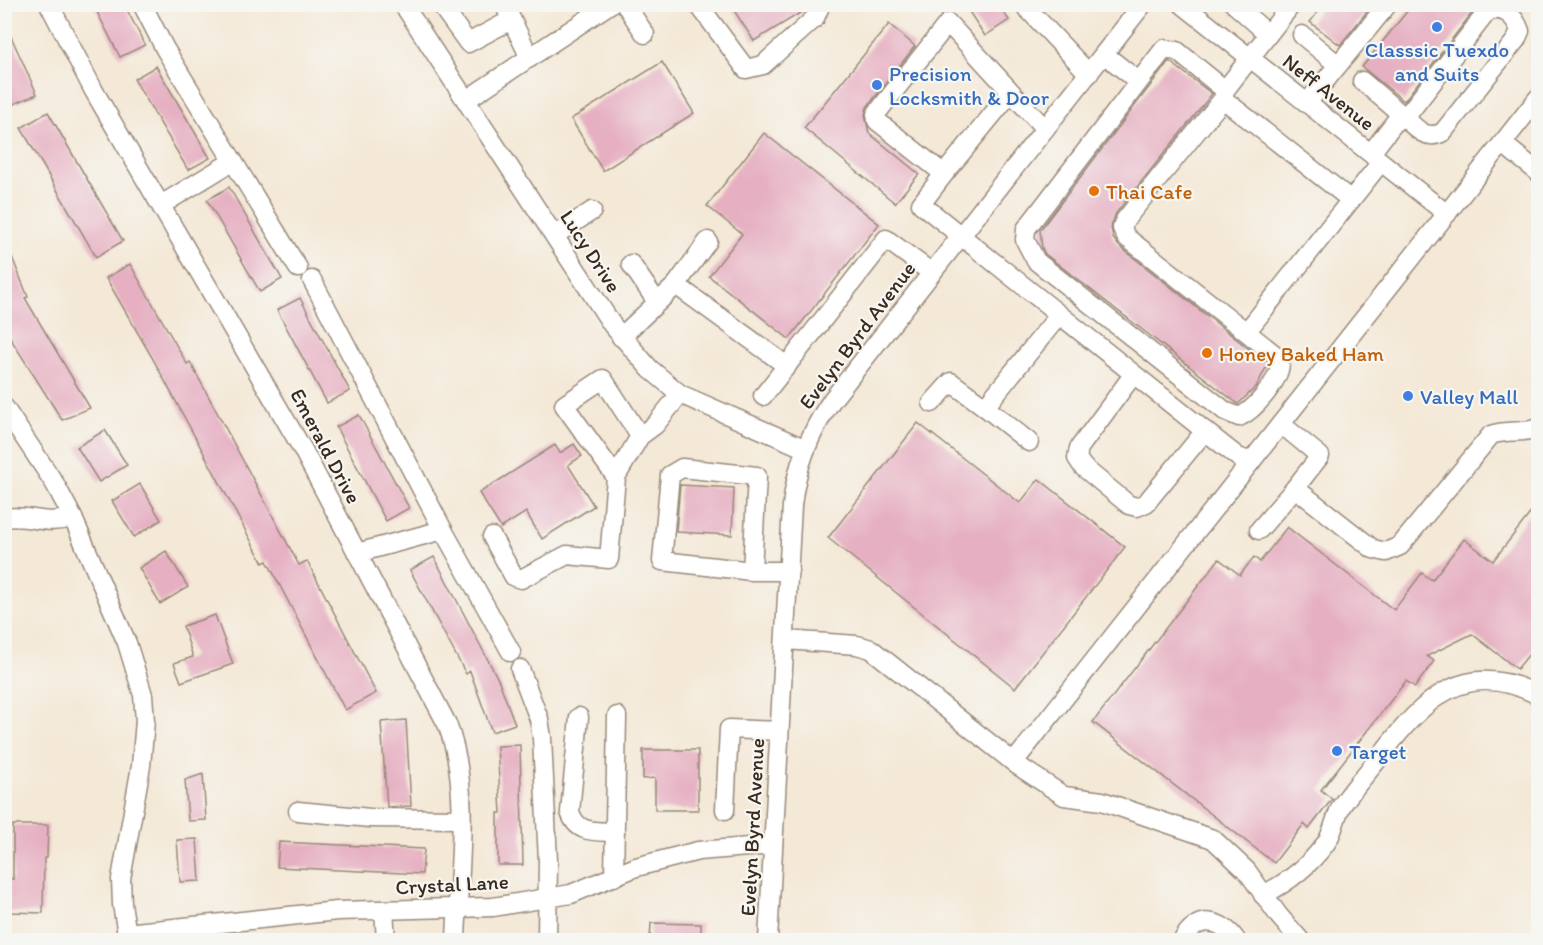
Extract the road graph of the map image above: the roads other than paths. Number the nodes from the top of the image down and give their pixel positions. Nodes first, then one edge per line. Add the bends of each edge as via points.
1 (49, 4) edge
2 (142, 4) edge
3 (403, 4) edge
4 (440, 4) edge
5 (610, 4) edge
6 (625, 4) edge
7 (821, 4) edge
8 (1023, 4) edge
9 (1143, 4) edge
10 (1182, 4) edge
11 (1234, 4) edge
12 (1292, 4) edge
13 (1388, 4) edge
14 (708, 8) edge
15 (508, 12) edge
16 (645, 34) dead end
17 (1268, 34) junction
18 (1302, 35) dead end
19 (1104, 54) junction
20 (530, 58) junction
21 (1250, 58) junction
22 (1338, 65) junction
23 (1089, 74) junction
24 (1138, 81) junction
25 (1362, 81) dead end
26 (1011, 92) junction
27 (1224, 94) junction
28 (1539, 98) edge
29 (466, 99) junction
30 (1307, 103) junction
31 (1403, 116) junction
32 (1045, 129) junction
33 (1503, 144) junction
34 (1376, 158) junction
35 (233, 161) junction
36 (1539, 172) edge
37 (944, 174) junction
38 (1351, 200) junction
39 (160, 205) junction
40 (592, 210) dead end
41 (1447, 214) junction
42 (555, 235) junction
43 (961, 237) junction
44 (708, 241) dead end
45 (631, 264) dead end
46 (932, 273) junction
47 (676, 285) junction
48 (657, 302) junction
49 (1059, 315) junction
50 (1246, 331) junction
51 (621, 337) junction
52 (786, 366) junction
53 (1133, 375) junction
54 (1190, 383) junction
55 (680, 394) junction
56 (763, 396) dead end
57 (932, 403) dead end
58 (1172, 405) junction
59 (4, 407) edge
60 (986, 407) junction
61 (1281, 424) junction
62 (1539, 428) edge
63 (1205, 431) junction
64 (640, 436) junction
65 (1029, 442) dead end
66 (806, 449) junction
67 (1251, 462) junction
68 (616, 477) junction
69 (1295, 488) junction
70 (4, 518) edge
71 (73, 518) junction
72 (443, 530) junction
73 (1259, 531) dead end
74 (492, 537) dead end
75 (357, 553) junction
76 (752, 571) junction
77 (789, 571) junction
78 (785, 640) junction
79 (511, 652) dead end
80 (520, 669) dead end
81 (1539, 695) edge
82 (617, 716) dead end
83 (579, 717) dead end
84 (779, 731) junction
85 (1014, 762) junction
86 (725, 810) dead end
87 (298, 811) dead end
88 (460, 819) junction
89 (615, 832) junction
90 (773, 845) junction
91 (614, 877) junction
92 (1263, 895) junction
93 (549, 899) junction
94 (384, 910) junction
95 (457, 910) junction
96 (127, 937) edge
97 (386, 940) edge
98 (456, 940) edge
99 (547, 940) edge
100 (768, 940) edge
101 (1183, 940) edge
102 (1236, 940) edge
103 (1300, 940) edge

1 - 39 street, Emerald Drive
2 - 35 street
3 - 29 street, Lucy Drive
4 - 15 street via 468,43
5 - 20 street
6 - 16 street
7 - 14 street via 815,18 763,65 746,69
8 - 23 street
9 - 19 street, Evelyn Byrd Avenue
10 - 21 street, Neff Avenue
11 - 17 street
12 - 17 street
13 - 22 street
15 - 20 street
17 - 21 street
18 - 22 street
19 - 23 street, Evelyn Byrd Avenue
19 - 24 street
20 - 29 street
21 - 27 street
21 - 30 street, Neff Avenue
22 - 30 street
23 - 32 street, Evelyn Byrd Avenue
24 - 27 street via 1158,53 1170,48
24 - 54 street via 1032,219 1025,240 1036,261
25 - 31 street
26 - 32 street
26 - 37 street
26 - 37 street via 948,23 876,114 877,121
27 - 38 street
27 - 50 street via 1122,228 1126,237
28 - 33 street
29 - 42 street, Lucy Drive
30 - 34 street, Neff Avenue
31 - 31 street via 1427,136 1443,132 1516,40 1520,31 1516,21 1503,10 1487,12
31 - 34 street
32 - 43 street, Evelyn Byrd Avenue
33 - 36 street
33 - 41 street
34 - 38 street
34 - 41 street, Neff Avenue
35 - 39 street
35 - 72 street via 305,274
37 - 43 street via 921,204
38 - 50 street
39 - 75 street, Emerald Drive via 284,415
40 - 42 street
41 - 61 street
42 - 51 street, Lucy Drive
43 - 46 street, Evelyn Byrd Avenue
43 - 49 street
44 - 47 street
45 - 48 street
46 - 52 street via 886,239
46 - 66 street, Evelyn Byrd Avenue via 832,400
47 - 48 street
47 - 52 street
48 - 51 street
49 - 53 street
49 - 60 street
50 - 54 street via 1280,363 1275,379 1247,414 1232,416
51 - 55 street, Lucy Drive
52 - 56 street
53 - 58 street
53 - 63 street via 1079,448 1077,458 1129,505 1146,503
54 - 58 street
55 - 64 street via 655,425
55 - 66 street, Lucy Drive
57 - 60 street via 951,382
58 - 63 street
59 - 71 street
60 - 65 street
61 - 67 street
61 - 69 street via 1320,456
62 - 69 street via 1529,432 1504,430 1491,435 1400,546 1386,552 1373,549
63 - 67 street via 1238,457
64 - 68 street
64 - 68 street via 603,379 564,405
66 - 77 street, Evelyn Byrd Avenue via 793,496
67 - 85 street
68 - 74 street via 609,559 567,555 521,579 514,577
69 - 73 street
70 - 71 street via 27,517 49,523
71 - 96 street via 127,643 145,704 141,765 121,879
72 - 75 street
72 - 79 street
75 - 88 street, Emerald Drive via 448,729 457,761
76 - 76 street via 662,561 670,475 682,468 757,476
76 - 77 street
77 - 78 street, Evelyn Byrd Avenue
78 - 84 street, Evelyn Byrd Avenue
78 - 85 street via 872,649
80 - 93 street via 541,728
81 - 92 street via 1497,680 1444,691 1424,703 1341,807 1328,841 1290,881
82 - 89 street
83 - 89 street via 570,812 582,830
84 - 86 street via 729,729
84 - 90 street, Evelyn Byrd Avenue
85 - 92 street via 1064,796 1102,801 1214,839 1247,871
87 - 88 street via 370,819
88 - 95 street, Emerald Drive
89 - 91 street
90 - 91 street, Crystal Lane via 698,851 636,867
90 - 100 street, Evelyn Byrd Avenue
91 - 93 street, Crystal Lane via 590,889
92 - 103 street
93 - 95 street, Crystal Lane
93 - 99 street
94 - 95 street, Crystal Lane
94 - 96 street, Crystal Lane via 279,916
94 - 97 street
95 - 98 street, Emerald Drive
101 - 102 street via 1196,925 1212,922 1227,928

